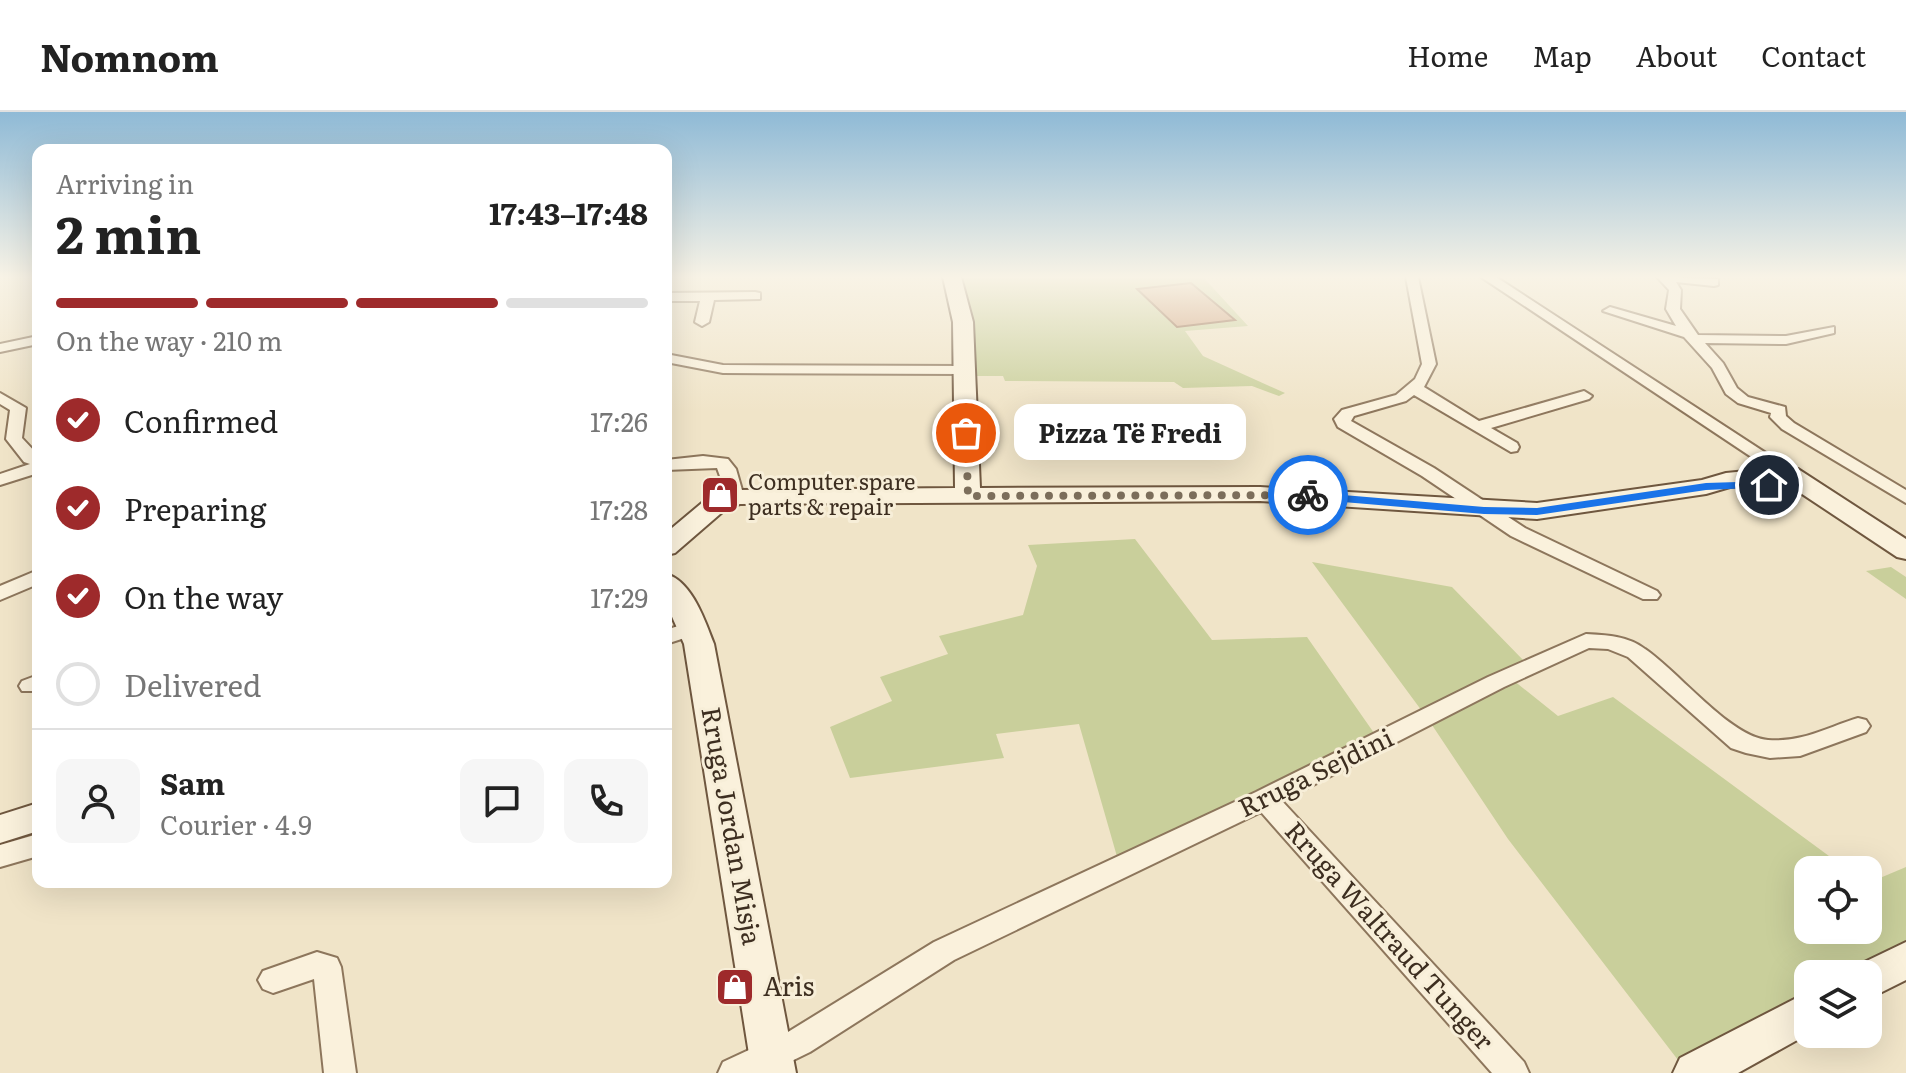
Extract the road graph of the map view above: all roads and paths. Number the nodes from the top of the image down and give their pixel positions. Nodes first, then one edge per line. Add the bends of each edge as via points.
1 (963, 322) edge
2 (1421, 322) edge
3 (1542, 322) edge
4 (1553, 322) edge
5 (1645, 322) edge
6 (1682, 322) edge
7 (1829, 330) dead end
8 (1693, 337) junction
9 (32, 341) edge
10 (0, 348) edge
11 (672, 360) edge
12 (963, 370) junction
13 (1414, 388) junction
14 (1584, 396) dead end
15 (0, 398) edge
16 (1479, 426) junction
17 (1511, 447) dead end
18 (32, 459) edge
19 (672, 464) edge
20 (32, 469) edge
21 (1786, 479) junction
22 (0, 480) edge
23 (968, 496) junction
24 (735, 497) junction
25 (1906, 498) edge
26 (1484, 510) junction
27 (672, 542) edge
28 (1906, 551) edge
29 (1906, 564) edge
30 (32, 579) edge
31 (0, 594) edge
32 (1650, 595) dead end
33 (675, 613) edge
34 (1858, 726) dead end
35 (1265, 799) junction
36 (32, 819) edge
37 (0, 829) edge
38 (32, 847) edge
39 (0, 856) edge
40 (1906, 960) edge
41 (1882, 973) edge
42 (273, 980) dead end
43 (1794, 1020) edge
44 (773, 1065) edge
45 (340, 1073) edge
46 (734, 1073) edge
47 (1513, 1073) edge
48 (1695, 1073) edge

1 - 12 main road
2 - 13 street via 1429,364
3 - 21 street
4 - 21 street
5 - 8 street
6 - 8 street
7 - 8 street via 1786,340
8 - 25 street via 1736,396 1779,410 1788,426
9 - 10 street
11 - 12 street via 723,369
12 - 23 main road
13 - 16 street
13 - 26 street via 1401,398 1348,413 1344,424
14 - 16 street
15 - 18 street via 18,408 14,439
16 - 17 street
19 - 24 street via 722,463
20 - 22 street
21 - 26 main road via 1560,509
21 - 28 main road
21 - 29 main road
23 - 24 main road
23 - 26 main road via 1310,495
24 - 27 main road via 718,502
26 - 32 street via 1549,549
30 - 31 street
33 - 44 main road, Rruga Jordan Misja via 699,644
34 - 35 street, Rruga Sejdini via 1814,746 1750,747 1636,652 1611,642 1586,641
35 - 44 street, Rruga Sejdini via 944,951
35 - 47 street, Rruga Waltraud Tunger
36 - 37 main road
38 - 39 street
40 - 41 main road
42 - 45 street via 317,965 327,967
43 - 48 main road
44 - 46 street, Rruga Sejdini

